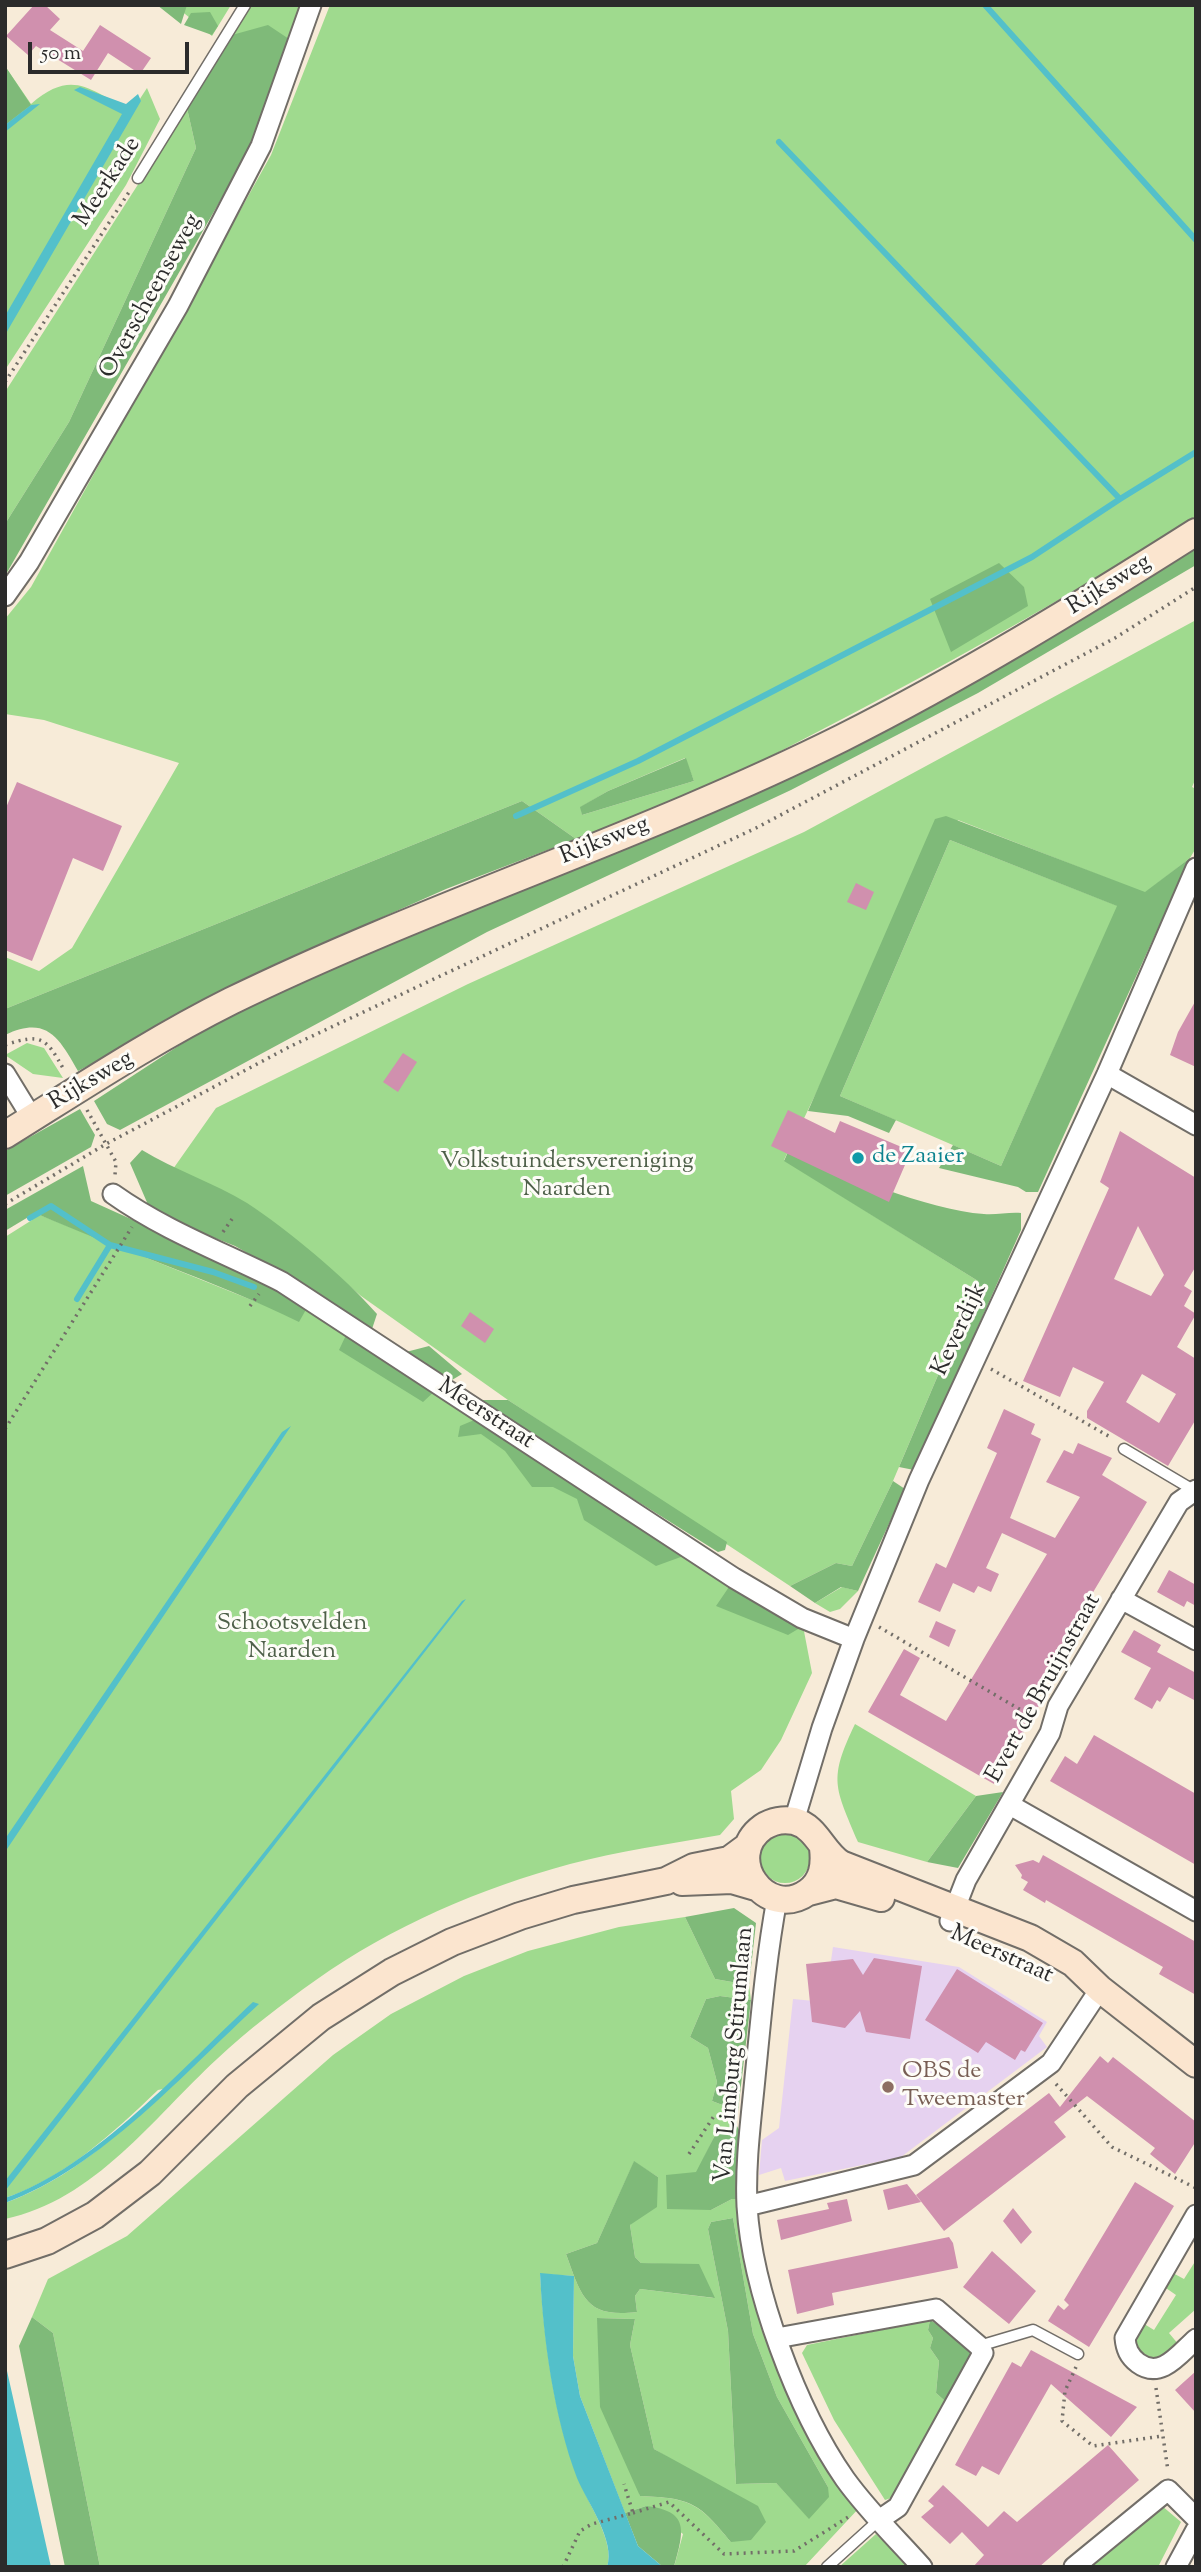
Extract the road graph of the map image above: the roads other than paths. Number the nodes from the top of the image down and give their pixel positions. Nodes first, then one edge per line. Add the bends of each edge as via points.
1 (245, 5) edge
2 (311, 5) edge
3 (138, 178) road end
4 (1196, 532) edge
5 (5, 596) edge
6 (1196, 868) edge
7 (5, 1074) edge
8 (1107, 1074) junction
9 (32, 1118) junction
10 (1196, 1125) edge
11 (5, 1135) edge
12 (113, 1194) dead end
13 (1124, 1449) road end
14 (1195, 1491) edge
15 (1121, 1600) junction
16 (854, 1639) junction
17 (1196, 1640) edge
18 (1010, 1805) junction
19 (794, 1821) junction
20 (748, 1846) junction
21 (823, 1848) junction
22 (666, 1881) junction
23 (808, 1892) junction
24 (767, 1893) junction
25 (1196, 1912) edge
26 (953, 1921) junction
27 (1100, 1989) junction
28 (1196, 2064) edge
29 (747, 2206) junction
30 (1196, 2214) edge
31 (5, 2255) edge
32 (777, 2338) junction
33 (1196, 2339) edge
34 (979, 2346) junction
35 (1078, 2354) road end
36 (872, 2513) junction
37 (1196, 2518) edge
38 (1196, 2530) edge
39 (827, 2567) edge
40 (922, 2567) edge
41 (1074, 2567) edge
42 (1176, 2567) edge

1 - 3 lane, Meerkade
2 - 5 street, Overscheenseweg via 261,146 191,281
4 - 9 street, Rijksweg via 1087,601 842,738 684,810 490,887 230,1002
6 - 8 street, Keverdijk
7 - 9 street
8 - 10 street
8 - 16 street, Keverdijk via 919,1480
9 - 11 street, Rijksweg
12 - 16 street, Meerstraat via 172,1230 282,1282 734,1578 802,1618
13 - 14 lane
14 - 15 street, Evert de Bruijnstraat via 1179,1502
15 - 17 street
15 - 18 street, Evert de Bruijnstraat via 1058,1706
16 - 19 street, Keverdijk
18 - 25 street
18 - 26 street, Evert de Bruijnstraat via 966,1880
19 - 20 street via 766,1825
19 - 21 street via 807,1826
20 - 22 street via 729,1860 694,1867
20 - 24 street via 746,1863
21 - 23 street via 822,1872
21 - 26 street, Meerstraat via 852,1870
22 - 24 street via 732,1880
22 - 31 street via 520,1916 392,1972 321,2017 247,2077 150,2173 95,2216 47,2241
23 - 24 street via 799,1897
23 - 26 street, Meerstraat via 844,1886
24 - 29 street, Van Limburg Stirumlaan
26 - 27 street, Meerstraat
27 - 28 street, Meerstraat
27 - 29 street via 1051,2063 914,2165
29 - 32 street, Van Limburg Stirumlaan
30 - 33 street via 1125,2338 1133,2360 1153,2370 1171,2362
32 - 34 street via 936,2309
32 - 36 street, Van Limburg Stirumlaan via 810,2416 843,2476
34 - 35 lane via 1033,2330
34 - 36 street via 983,2353 898,2507
36 - 39 lane
36 - 40 street, Van Limburg Stirumlaan
37 - 41 street via 1168,2490
38 - 42 street

